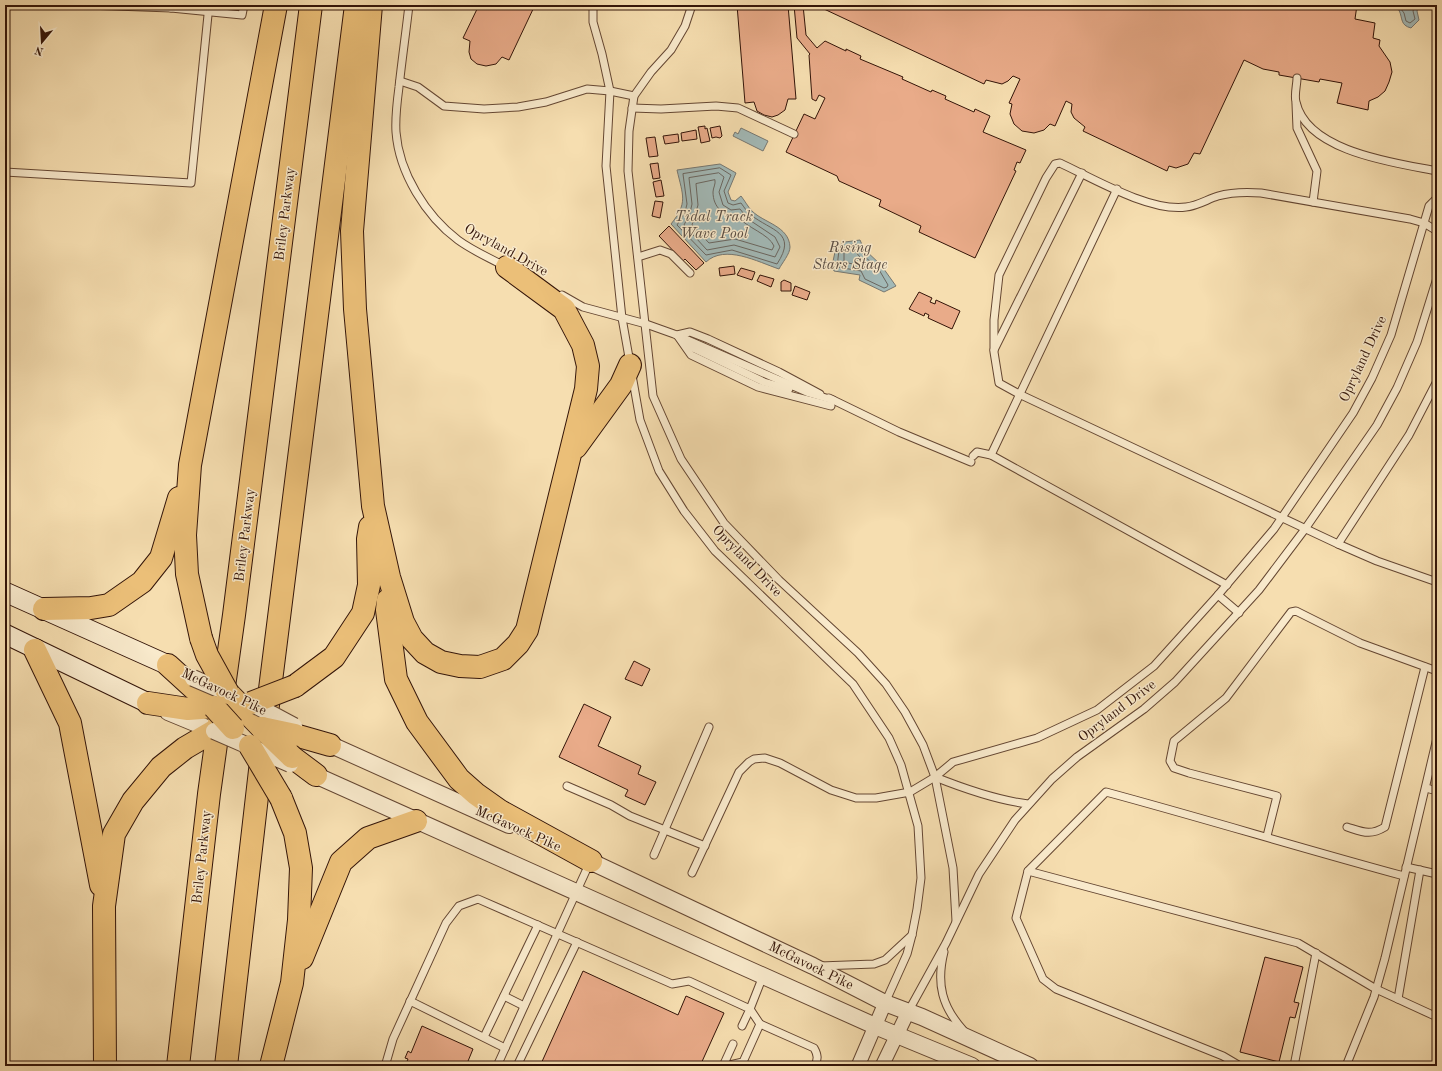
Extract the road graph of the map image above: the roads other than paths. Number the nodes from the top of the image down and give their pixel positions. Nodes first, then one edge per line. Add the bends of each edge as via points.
1 (86, 5) edge
2 (244, 5) edge
3 (276, 5) edge
4 (311, 5) edge
5 (356, 5) edge
6 (371, 5) edge
7 (409, 5) edge
8 (592, 5) edge
9 (692, 5) edge
10 (171, 7) edge
11 (209, 8) edge
12 (1297, 78) dead end
13 (400, 81) junction
14 (610, 91) junction
15 (634, 96) junction
16 (1296, 102) junction
17 (632, 108) junction
18 (794, 134) dead end
19 (1437, 171) edge
20 (5, 172) edge
21 (1082, 173) junction
22 (1117, 189) junction
23 (1437, 198) edge
24 (1314, 202) junction
25 (1424, 223) junction
26 (1437, 231) edge
27 (638, 257) junction
28 (507, 267) junction
29 (690, 273) dead end
30 (1437, 278) edge
31 (622, 318) junction
32 (646, 324) junction
33 (677, 336) junction
34 (682, 342) junction
35 (994, 352) junction
36 (630, 365) junction
37 (1437, 381) edge
38 (809, 393) junction
39 (1019, 394) junction
40 (832, 403) junction
41 (990, 455) junction
42 (569, 458) junction
43 (190, 465) junction
44 (373, 506) junction
45 (1281, 518) junction
46 (1305, 529) junction
47 (1338, 544) junction
48 (389, 577) junction
49 (1437, 582) edge
50 (1227, 585) junction
51 (5, 592) edge
52 (1218, 595) junction
53 (44, 609) junction
54 (1238, 613) junction
55 (5, 634) edge
56 (35, 650) junction
57 (168, 665) joint
58 (1425, 667) junction
59 (1437, 671) edge
60 (233, 702) junction
61 (148, 703) joint
62 (188, 714) junction
63 (709, 727) dead end
64 (262, 728) junction
65 (223, 730) junction
66 (294, 730) junction
67 (1437, 738) edge
68 (330, 745) joint
69 (250, 746) junction
70 (291, 761) junction
71 (316, 775) joint
72 (935, 776) junction
73 (567, 786) dead end
74 (1426, 788) junction
75 (1437, 791) edge
76 (910, 792) junction
77 (1028, 804) junction
78 (416, 821) junction
79 (1348, 827) dead end
80 (665, 830) junction
81 (1267, 836) junction
82 (705, 846) junction
83 (654, 854) dead end
84 (590, 861) junction
85 (1406, 867) junction
86 (1420, 870) junction
87 (1028, 871) junction
88 (692, 873) dead end
89 (1437, 874) edge
90 (1404, 876) junction
91 (576, 893) junction
92 (104, 906) junction
93 (956, 921) junction
94 (538, 925) junction
95 (557, 934) junction
96 (912, 935) junction
97 (577, 942) junction
98 (946, 943) junction
99 (1316, 953) junction
100 (813, 966) junction
101 (763, 976) junction
102 (292, 983) junction
103 (1376, 989) junction
104 (504, 996) junction
105 (1398, 999) junction
106 (410, 1001) junction
107 (885, 1003) junction
108 (524, 1006) junction
109 (750, 1009) junction
110 (908, 1012) junction
111 (1437, 1017) edge
112 (760, 1024) junction
113 (742, 1026) dead end
114 (875, 1026) junction
115 (896, 1035) junction
116 (484, 1037) junction
117 (972, 1040) junction
118 (733, 1044) dead end
119 (505, 1048) junction
120 (106, 1066) edge
121 (178, 1066) edge
122 (226, 1066) edge
123 (271, 1066) edge
124 (390, 1066) edge
125 (497, 1066) edge
126 (517, 1066) edge
127 (724, 1066) edge
128 (815, 1066) edge
129 (858, 1066) edge
130 (882, 1066) edge
131 (972, 1066) edge
132 (1030, 1066) edge
133 (1240, 1066) edge
134 (1294, 1066) edge
135 (1346, 1066) edge

1 - 10 lane
2 - 11 lane via 242,15
3 - 43 highway
4 - 121 highway, Briley Parkway via 209,794
5 - 122 highway via 281,596
6 - 44 highway via 352,231 355,309
7 - 13 lane, Opryland Drive
8 - 14 lane, Opryland Drive via 593,22
9 - 15 lane, Opryland Drive via 685,26 671,50 637,88
10 - 11 lane
11 - 20 lane via 191,183
12 - 16 lane
13 - 14 lane via 418,87 444,106 484,109 546,102 587,89
13 - 28 lane, Opryland Drive via 396,113 398,148 416,192 441,226 458,240
14 - 15 lane
14 - 31 lane, Opryland Drive via 606,166
15 - 17 lane, Opryland Drive
16 - 19 lane via 1305,121 1332,143 1361,154
16 - 24 lane via 1297,128 1317,171
17 - 18 lane via 738,108
17 - 27 lane, Opryland Drive via 628,171
21 - 22 lane
21 - 35 lane
21 - 35 lane via 1060,163 1051,168 1046,178 999,275 994,320
22 - 24 lane via 1160,206 1177,208 1244,192
22 - 39 lane
23 - 25 lane, Opryland Drive via 1429,206
24 - 25 lane
25 - 26 lane
25 - 45 lane, Opryland Drive via 1391,335 1372,378 1353,413
27 - 29 lane via 660,250 671,254
27 - 32 lane, Opryland Drive
28 - 31 lane, Opryland Drive via 583,307
28 - 42 highway via 564,309 583,345 588,366 586,389
30 - 46 lane, Opryland Drive via 1417,342 1377,425
31 - 32 lane, Opryland Drive
31 - 36 lane, Opryland Drive
32 - 33 lane
32 - 72 lane, Opryland Drive via 653,396 681,460 724,523 779,580 858,653 886,684 923,745
33 - 34 lane
33 - 38 lane
33 - 40 lane via 690,332 708,339 779,372
34 - 38 lane via 764,382
34 - 40 lane via 691,356 758,387
35 - 39 lane via 999,383
36 - 42 highway via 621,385
36 - 76 lane, Opryland Drive via 640,420 659,471 684,511 715,551 853,684 889,738
37 - 47 lane via 1409,435
38 - 40 lane
39 - 41 lane
39 - 45 lane
40 - 41 lane via 899,432 972,459 977,452
41 - 50 lane
42 - 48 highway via 527,630 503,659 480,667 460,666 441,662 425,653 412,639 403,622
43 - 53 highway via 162,558 142,582 109,605
43 - 60 highway, bridge via 185,535 187,574 207,655
44 - 48 highway
44 - 60 highway, bridge via 368,539 369,585 363,613 334,657 295,686
45 - 46 lane
45 - 50 lane, Opryland Drive
46 - 47 lane
46 - 54 lane, Opryland Drive via 1259,590
47 - 49 lane
48 - 84 highway via 387,610 396,679 417,722 459,779 476,794 500,811
50 - 52 lane, Opryland Drive
51 - 53 main road, McGavock Pike
52 - 54 lane
52 - 72 lane, Opryland Drive via 1154,666 1097,710 1037,738 953,762
53 - 57 main road, McGavock Pike
54 - 77 lane, Opryland Drive via 1175,682 1144,709 1077,757
55 - 56 main road
56 - 61 main road
56 - 92 highway via 70,723
57 - 60 highway via 192,682
58 - 59 lane
58 - 79 lane via 1385,827 1376,832 1366,833
58 - 81 lane via 1360,643 1296,611 1291,612 1226,698 1174,742 1170,761 1174,768 1189,773 1277,796
60 - 62 highway
60 - 64 highway
60 - 65 highway, bridge
60 - 66 street, McGavock Pike, bridge
61 - 62 highway
62 - 65 street
63 - 80 lane
64 - 65 highway
64 - 66 highway, bridge
64 - 70 highway, bridge
65 - 69 highway
65 - 92 highway via 185,748 161,767 133,800 114,834
66 - 68 highway
67 - 74 lane
68 - 84 street, McGavock Pike
69 - 70 street, bridge
69 - 102 highway, bridge via 282,798 295,833 301,868 299,920
70 - 71 highway
71 - 78 street, McGavock Pike
72 - 76 lane, Opryland Drive
72 - 77 lane via 1010,802
72 - 93 lane, Opryland Drive via 954,868
73 - 80 lane
74 - 75 lane
74 - 85 lane
76 - 82 lane, Opryland Drive via 876,798 856,798 831,790 780,763 759,758 749,762 736,780
76 - 96 lane, Opryland Drive via 918,826 921,878
77 - 93 lane, Opryland Drive via 979,874
78 - 91 street, McGavock Pike
78 - 102 highway via 368,838 341,862
80 - 82 lane
80 - 83 lane
81 - 87 lane via 1106,792
81 - 90 lane
82 - 88 lane, Opryland Drive
84 - 91 lane
84 - 100 street, McGavock Pike
85 - 86 lane
85 - 90 lane
86 - 89 lane
86 - 105 lane
87 - 99 lane via 1298,943
87 - 133 lane via 1016,918 1042,979 1056,989 1224,1056
90 - 103 lane
91 - 95 lane
91 - 101 street, McGavock Pike
92 - 120 highway
93 - 98 lane, Opryland Drive
94 - 95 lane
94 - 104 lane
94 - 106 lane via 478,898 459,906 446,922
95 - 97 lane
95 - 108 lane
96 - 100 lane via 885,960 874,964
96 - 107 lane, Opryland Drive
97 - 109 lane via 672,984 689,981
97 - 126 lane
98 - 110 lane, Opryland Drive
98 - 117 lane via 941,963 943,999 947,1010
99 - 103 lane
99 - 134 lane
100 - 107 street, McGavock Pike
101 - 109 lane
101 - 114 street, McGavock Pike
102 - 123 highway
103 - 105 lane
103 - 135 lane
104 - 108 lane
104 - 116 lane
105 - 111 lane
106 - 116 lane
106 - 124 lane via 393,1039 386,1063
107 - 110 street, McGavock Pike
107 - 114 street
108 - 119 lane
109 - 112 lane
109 - 113 lane
110 - 115 street
110 - 117 street, McGavock Pike
112 - 127 lane via 743,1062
112 - 128 lane via 814,1048 818,1060
114 - 115 street, McGavock Pike
114 - 129 street
115 - 130 street
115 - 131 street, McGavock Pike
116 - 119 lane
117 - 132 street, McGavock Pike
118 - 127 lane
119 - 125 lane

